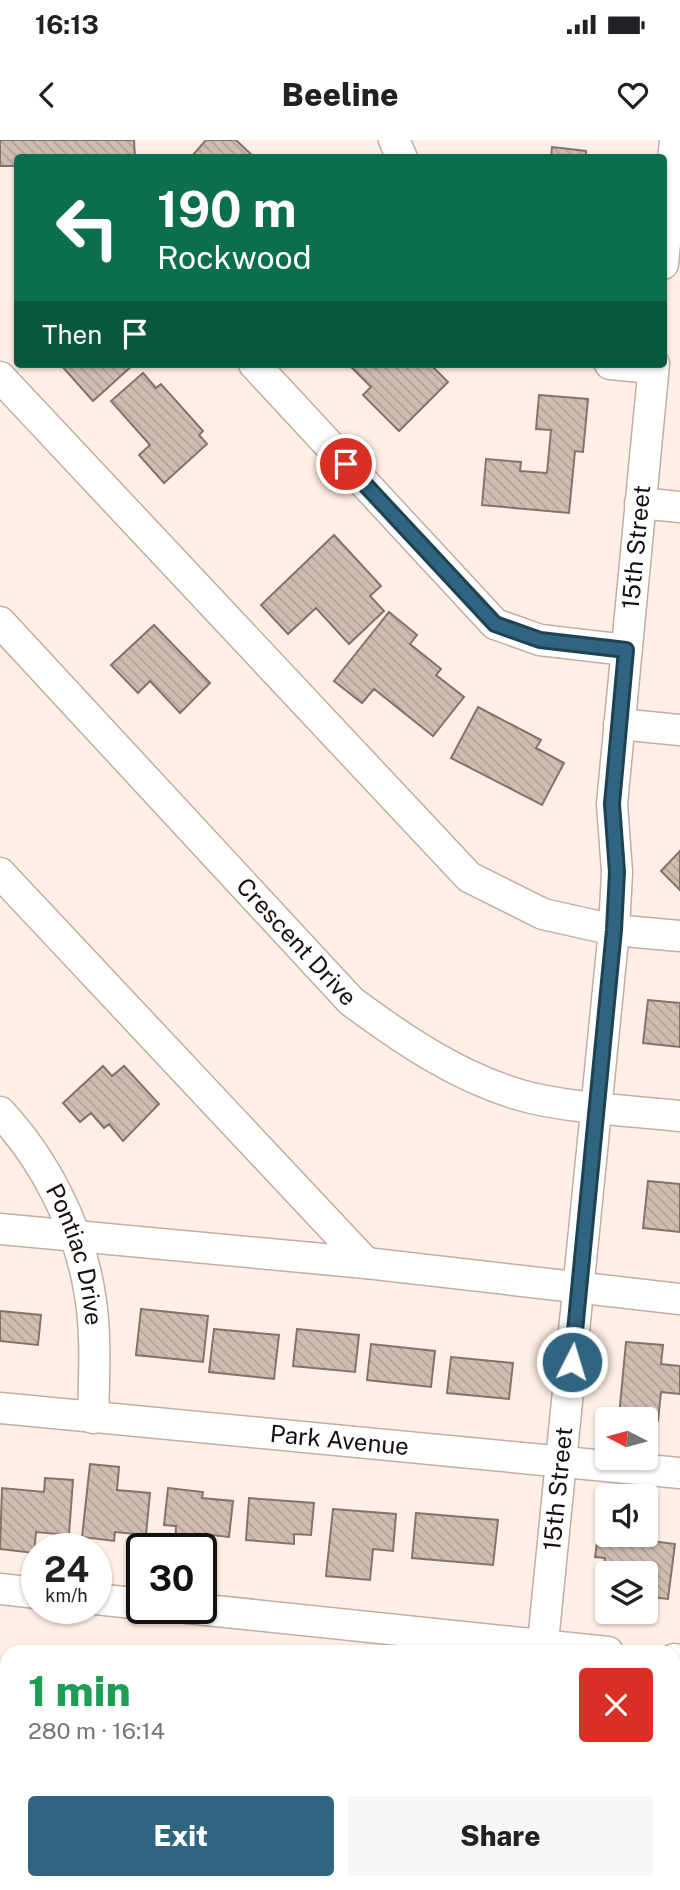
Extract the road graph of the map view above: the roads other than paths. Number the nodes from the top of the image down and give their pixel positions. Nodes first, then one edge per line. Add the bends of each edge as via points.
1 (675, 140) edge
2 (667, 223) edge
3 (258, 368) edge
4 (653, 368) edge
5 (0, 377) edge
6 (640, 503) junction
7 (680, 507) edge
8 (0, 622) edge
9 (626, 650) junction
10 (619, 724) junction
11 (680, 730) edge
12 (0, 873) edge
13 (614, 930) junction
14 (680, 936) edge
15 (597, 1107) junction
16 (0, 1112) edge
17 (680, 1116) edge
18 (0, 1229) edge
19 (74, 1238) junction
20 (366, 1263) junction
21 (579, 1288) junction
22 (680, 1299) edge
23 (0, 1408) edge
24 (93, 1418) junction
25 (563, 1460) junction
26 (680, 1474) edge
27 (0, 1589) edge
28 (21, 1591) edge
29 (217, 1611) edge
30 (516, 1645) edge
31 (543, 1645) edge

1 - 2 street
3 - 9 street via 495,624 540,640
4 - 6 street, 15th Street
5 - 13 street via 469,877 542,914
6 - 7 street
6 - 9 street, 15th Street
8 - 15 street, Crescent Drive via 351,1001 447,1064 520,1095
9 - 10 street, 15th Street
10 - 11 street
10 - 13 street, 15th Street via 612,804 617,872
12 - 20 street
13 - 14 street
13 - 15 street, 15th Street
15 - 17 street, Crescent Drive
15 - 21 street, 15th Street
16 - 19 street, Pontiac Drive via 24,1139 56,1194
18 - 19 street
19 - 20 street
19 - 24 street, Pontiac Drive via 89,1288
20 - 21 street
21 - 22 street
21 - 25 street, 15th Street
23 - 24 street, Park Avenue
24 - 25 street, Park Avenue
25 - 26 street, Park Avenue
25 - 31 street, 15th Street
27 - 28 street
29 - 30 street

